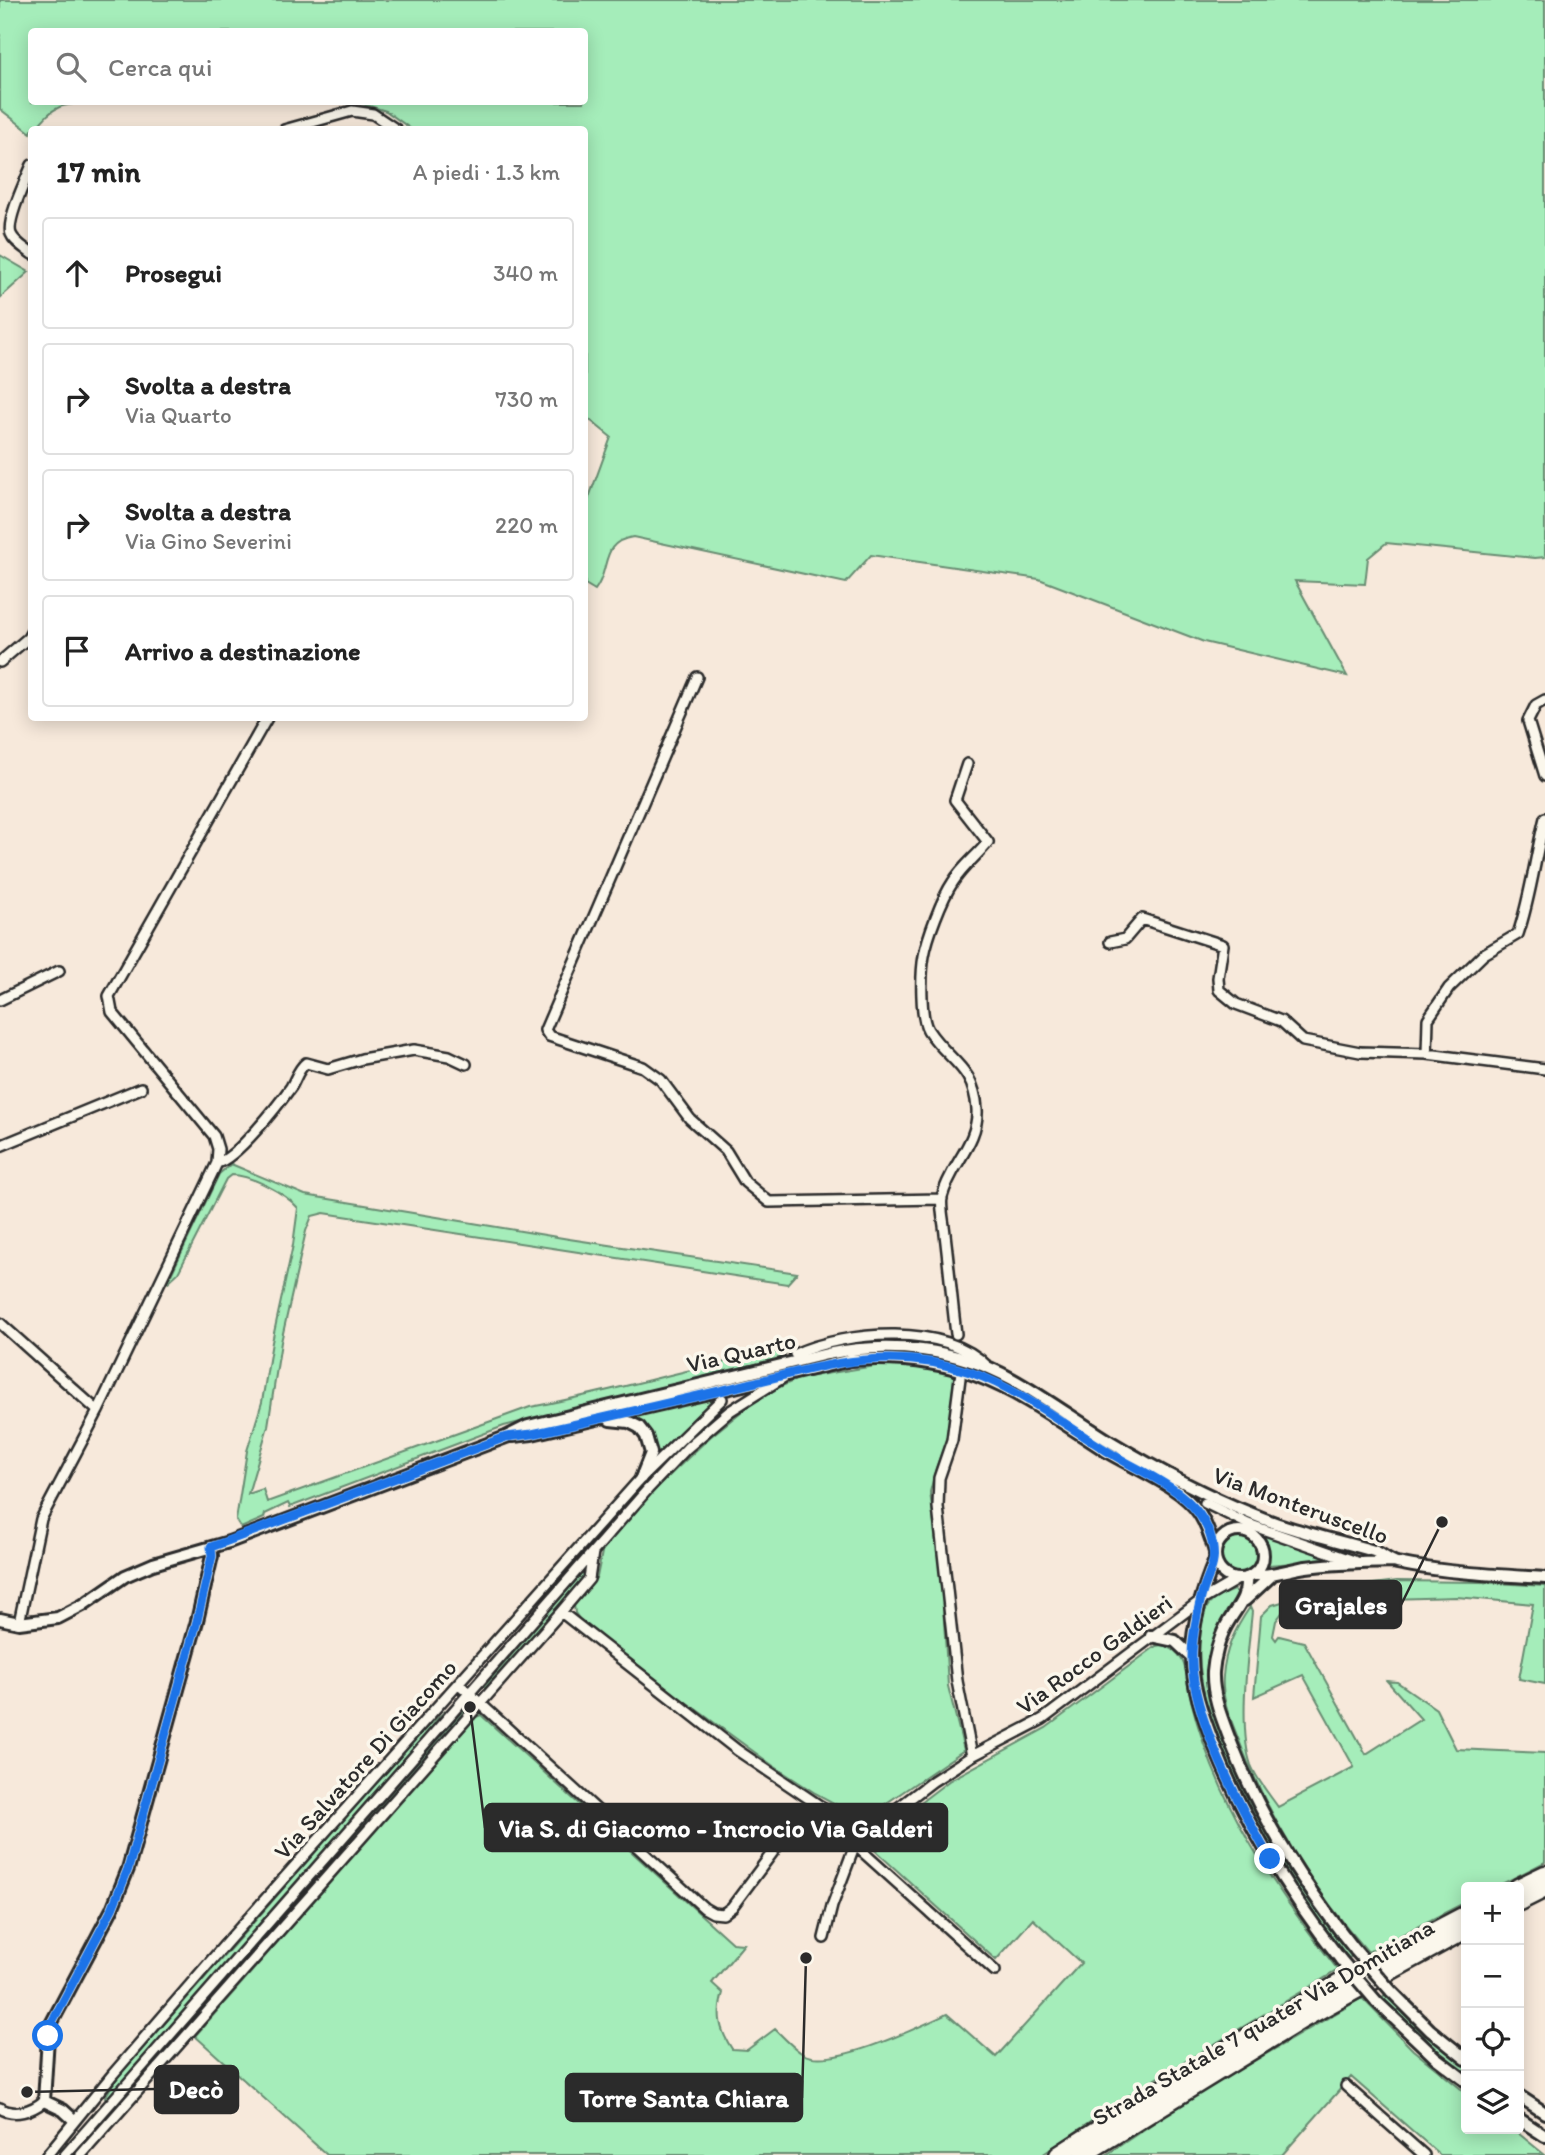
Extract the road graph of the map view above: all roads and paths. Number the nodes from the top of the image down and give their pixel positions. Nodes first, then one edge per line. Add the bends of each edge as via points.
1 (298, 126) edge
2 (391, 126) edge
3 (28, 174) edge
4 (28, 251) edge
5 (28, 638) edge
6 (0, 662) edge
7 (697, 677) dead end
8 (1545, 700) edge
9 (265, 721) edge
10 (967, 764) dead end
11 (1545, 776) edge
12 (1545, 818) edge
13 (1111, 942) dead end
14 (59, 971) dead end
15 (0, 1000) edge
16 (1427, 1054) junction
17 (466, 1064) dead end
18 (1545, 1069) edge
19 (141, 1088) dead end
20 (0, 1146) edge
21 (217, 1163) junction
22 (942, 1199) junction
23 (0, 1323) edge
24 (956, 1334) dead end
25 (794, 1354) tunnel mouth
26 (990, 1368) junction
27 (785, 1376) junction
28 (960, 1378) dead end
29 (722, 1399) dead end
30 (97, 1411) junction
31 (604, 1418) junction
32 (506, 1437) junction
33 (641, 1478) junction
34 (1205, 1503) dead end
35 (1249, 1523) junction
36 (211, 1547) junction
37 (593, 1552) junction
38 (1215, 1556) junction
39 (1357, 1562) junction
40 (1394, 1562) junction
41 (1271, 1576) junction
42 (1245, 1578) junction
43 (1545, 1578) edge
44 (1200, 1601) junction
45 (1243, 1602) junction
46 (561, 1612) junction
47 (0, 1619) edge
48 (19, 1623) junction
49 (1151, 1636) junction
50 (1192, 1657) junction
51 (459, 1684) junction
52 (470, 1694) junction
53 (480, 1704) junction
54 (972, 1756) junction
55 (869, 1830) junction
56 (855, 1845) junction
57 (1545, 1874) edge
58 (1524, 1884) edge
59 (1545, 1889) edge
60 (1524, 1900) edge
61 (1461, 1917) edge
62 (1461, 1933) edge
63 (824, 1938) dead end
64 (995, 1971) dead end
65 (1461, 2055) edge
66 (1461, 2077) edge
67 (1346, 2086) dead end
68 (1524, 2099) edge
69 (44, 2101) junction
70 (0, 2108) edge
71 (1545, 2113) edge
72 (74, 2120) junction
73 (1524, 2122) edge
74 (60, 2136) junction
75 (1545, 2136) edge
76 (72, 2147) junction
77 (47, 2155) edge
78 (65, 2155) edge
79 (81, 2155) edge
80 (1058, 2155) edge
81 (1083, 2155) edge
82 (1424, 2155) edge

1 - 2 street via 352,111 373,114
3 - 4 street via 10,228 11,236
5 - 6 street
7 - 22 street via 545,1030 549,1036 643,1068 661,1080 690,1119 726,1151 745,1182 769,1202
8 - 11 street via 1536,705 1528,721
9 - 21 street via 110,996 112,1012 214,1136
10 - 22 street via 955,800 988,842 953,882 923,967 925,1023 967,1072 977,1109 973,1138
12 - 16 street via 1518,934 1484,954 1449,988 1428,1019
13 - 16 street via 1125,939 1142,919 1223,945 1219,990 1237,1004 1281,1021 1303,1041 1360,1052
14 - 15 street
16 - 18 street
17 - 21 street via 414,1050 328,1069 306,1063 249,1138 226,1161
19 - 20 street
21 - 30 street
22 - 24 street
23 - 30 street
25 - 26 street via 837,1339 914,1336 955,1345
26 - 32 street, Via Quarto via 913,1349 845,1350 528,1426
26 - 35 street, Via Monteruscello
27 - 31 street, Via Quarto
27 - 37 street, Via Salvatore Di Giacomo via 730,1411 687,1448
27 - 38 street, Via Quarto via 852,1360 892,1358 935,1363 986,1378 1028,1399 1188,1499 1204,1521
28 - 54 street via 952,1440 939,1478 938,1507 957,1681
29 - 33 street, Via Salvatore Di Giacomo
30 - 48 street via 41,1519
31 - 32 street, Via Quarto
31 - 33 street via 629,1422 646,1436 651,1453
32 - 36 street, Via Quarto
33 - 51 street, Via Salvatore Di Giacomo
34 - 35 street
35 - 38 street via 1226,1535
35 - 39 street
35 - 40 street, Via Monteruscello via 1377,1552
35 - 42 street via 1263,1555 1262,1563
36 - 48 street, Via Quarto via 132,1573 58,1618
36 - 69 street via 197,1621 128,1869 51,2024
37 - 46 street, Via Salvatore Di Giacomo via 589,1579
37 - 52 street, Via Salvatore Di Giacomo
38 - 42 street via 1223,1574
38 - 44 street
39 - 40 street
39 - 41 street
40 - 43 street, Via Monteruscello
41 - 42 street
41 - 45 street
42 - 44 street, Via Rocco Galdieri
42 - 45 street
44 - 49 street, Via Rocco Galdieri
44 - 50 street
45 - 65 street, bridge via 1224,1629 1213,1672 1222,1720 1244,1774 1275,1836 1356,1951 1430,2030
46 - 53 street, Via Salvatore Di Giacomo
46 - 55 street via 737,1750 820,1806
47 - 48 street, Via Quarto
49 - 50 street via 1175,1641
49 - 54 street, Via Rocco Galdieri via 1043,1719
50 - 66 street, bridge via 1202,1710 1223,1768 1293,1896 1376,2001
51 - 52 street
51 - 72 street, Via Salvatore Di Giacomo
52 - 53 street
52 - 76 street, Via Salvatore Di Giacomo
53 - 56 street via 713,1913 728,1911 792,1830 813,1830
53 - 79 street, Via Salvatore Di Giacomo
54 - 55 street, Via Rocco Galdieri
55 - 56 street, Via Rocco Galdieri
56 - 63 street
56 - 64 street
57 - 58 highway
59 - 60 highway
61 - 80 highway, Strada Statale 7 quater Via Domitiana via 1242,2038
62 - 81 highway, Strada Statale 7 quater Via Domitiana via 1302,2020
67 - 82 street
68 - 71 street
69 - 70 street via 26,2111
69 - 72 street
72 - 74 street, Via Salvatore Di Giacomo
73 - 75 street
74 - 76 street
74 - 77 street, Via Salvatore Di Giacomo
76 - 78 street, Via Salvatore Di Giacomo

